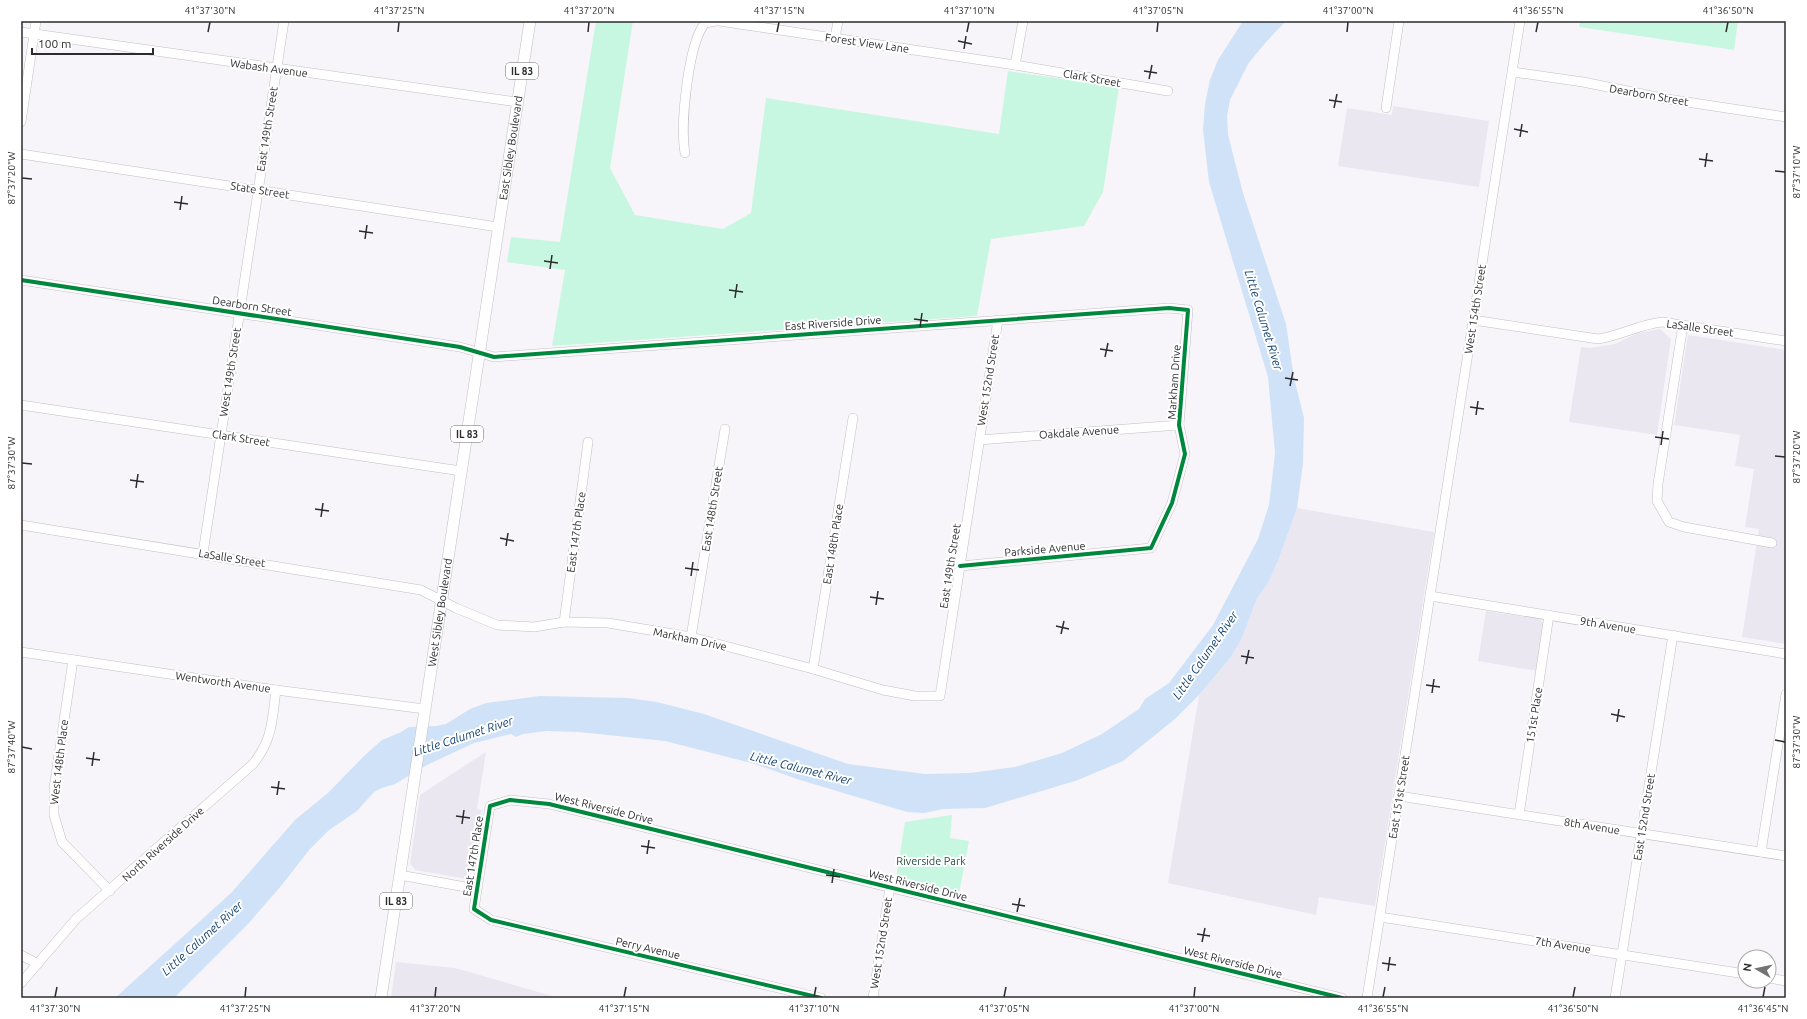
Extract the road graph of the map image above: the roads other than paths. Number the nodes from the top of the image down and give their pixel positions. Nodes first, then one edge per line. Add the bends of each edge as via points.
1 (36, 21) edge
2 (284, 21) edge
3 (530, 21) edge
4 (718, 21) edge
5 (838, 21) edge
6 (1023, 21) edge
7 (1399, 21) edge
8 (1520, 21) edge
9 (21, 32) edge
10 (34, 34) junction
11 (835, 38) junction
12 (1015, 65) junction
13 (276, 69) junction
14 (1512, 72) junction
15 (1168, 91) dead end
16 (517, 102) junction
17 (1386, 108) dead end
18 (1786, 117) edge
19 (21, 122) edge
20 (685, 153) dead end
21 (21, 154) edge
22 (258, 190) junction
23 (498, 227) junction
24 (21, 280) edge
25 (1188, 310) joint
26 (239, 313) junction
27 (998, 320) junction
28 (1473, 320) junction
29 (1683, 325) junction
30 (1786, 341) edge
31 (479, 352) junction
32 (21, 405) edge
33 (852, 418) dead end
34 (1180, 425) junction
35 (725, 429) dead end
36 (221, 435) junction
37 (979, 440) junction
38 (588, 442) dead end
39 (461, 471) junction
40 (21, 525) edge
41 (1772, 543) dead end
42 (1132, 551) joint
43 (203, 554) junction
44 (960, 566) junction
45 (1430, 596) junction
46 (442, 600) junction
47 (1549, 615) junction
48 (564, 622) junction
49 (1673, 635) junction
50 (691, 637) junction
51 (21, 652) edge
52 (1786, 654) edge
53 (73, 660) junction
54 (813, 669) junction
55 (276, 690) junction
56 (1786, 694) edge
57 (940, 696) joint
58 (425, 712) junction
59 (1399, 796) junction
60 (490, 806) joint
61 (1519, 815) junction
62 (1641, 834) junction
63 (1761, 852) junction
64 (1786, 856) edge
65 (400, 875) junction
66 (890, 887) junction
67 (476, 889) junction
68 (110, 891) junction
69 (474, 909) joint
70 (1380, 917) junction
71 (21, 955) edge
72 (1622, 955) junction
73 (38, 964) junction
74 (1737, 973) edge
75 (21, 983) edge
76 (381, 998) edge
77 (821, 998) edge
78 (872, 998) edge
79 (1342, 998) edge
80 (1367, 998) edge
81 (1615, 998) edge

1 - 10 street
2 - 13 street, East 149th Street
3 - 16 main road, East Sibley Boulevard / IL 83
4 - 11 street, Forest View Lane
4 - 20 street, Forest View Lane via 705,23 697,37 684,114 682,138
5 - 11 street
6 - 12 street
7 - 17 street
8 - 14 street, West 154th Street
9 - 10 street, Wabash Avenue
10 - 13 street, Wabash Avenue
10 - 19 street
11 - 12 street, Forest View Lane
12 - 15 street, Clark Street
13 - 16 street, Wabash Avenue
13 - 22 street, East 149th Street
14 - 18 street, Dearborn Street
14 - 28 street, West 154th Street
16 - 23 main road, East Sibley Boulevard / IL 83
21 - 22 street, State Street
22 - 23 street, State Street
22 - 26 street, West 149th Street
23 - 31 main road, West Sibley Boulevard / IL 83
24 - 26 street, Dearborn Street
25 - 27 street, East Riverside Drive via 1169,308
25 - 34 street, Markham Drive
26 - 31 street, Dearborn Street via 460,346
26 - 36 street, West 149th Street
27 - 31 street, East Riverside Drive via 494,356
27 - 37 street, West 152nd Street
28 - 29 street, LaSalle Street via 1598,339 1615,336 1645,324 1662,322
28 - 45 street, West 154th Street
29 - 30 street, LaSalle Street
29 - 41 street via 1657,501 1669,522
31 - 39 main road, West Sibley Boulevard / IL 83
32 - 36 street, Clark Street
33 - 54 street, East 148th Place
34 - 37 street, Oakdale Avenue
34 - 42 street, Markham Drive via 1185,454 1172,503 1151,548
35 - 50 street, East 148th Street
36 - 39 street, Clark Street
36 - 43 street, West 149th Street
37 - 44 street, East 149th Street
38 - 48 street, East 147th Place
39 - 46 main road, West Sibley Boulevard / IL 83
40 - 43 street, LaSalle Street
42 - 44 street, Parkside Avenue
43 - 46 street, LaSalle Street via 422,590
44 - 57 street, East 149th Street
45 - 47 street, 9th Avenue
45 - 59 street, East 151st Street
46 - 48 street, Markham Drive via 496,625 534,627
46 - 58 main road, West Sibley Boulevard / IL 83
47 - 49 street, 9th Avenue
47 - 61 street, 151st Place
48 - 50 street, Markham Drive via 608,623
49 - 52 street, 9th Avenue
49 - 62 street, East 152nd Street
50 - 54 street, Markham Drive
51 - 53 street, Wentworth Avenue
53 - 55 street, Wentworth Avenue
53 - 68 street, West 148th Place via 54,788 54,815 62,842
54 - 57 street, Markham Drive via 883,690 915,696
55 - 58 street, Wentworth Avenue
55 - 68 street, North Riverside Drive via 270,734 264,750
56 - 63 street
58 - 65 main road, West Sibley Boulevard / IL 83
59 - 61 street, 8th Avenue
59 - 70 street, East 151st Street
60 - 66 street, West Riverside Drive via 510,800 549,804
60 - 67 street, East 147th Place
61 - 62 street, 8th Avenue
62 - 63 street, 8th Avenue
62 - 72 street, East 152nd Street
63 - 64 street, 8th Avenue
65 - 67 street
65 - 76 main road, West Sibley Boulevard / IL 83
66 - 78 street, West 152nd Street
66 - 79 street, West Riverside Drive
67 - 69 street, East 147th Place
68 - 73 street, North Riverside Drive via 76,919
69 - 77 street, Perry Avenue via 491,920
70 - 72 street, 7th Avenue
70 - 80 street, East 151st Street
71 - 73 street
72 - 74 street, 7th Avenue
72 - 81 street, East 152nd Street
73 - 75 street, North Riverside Drive

